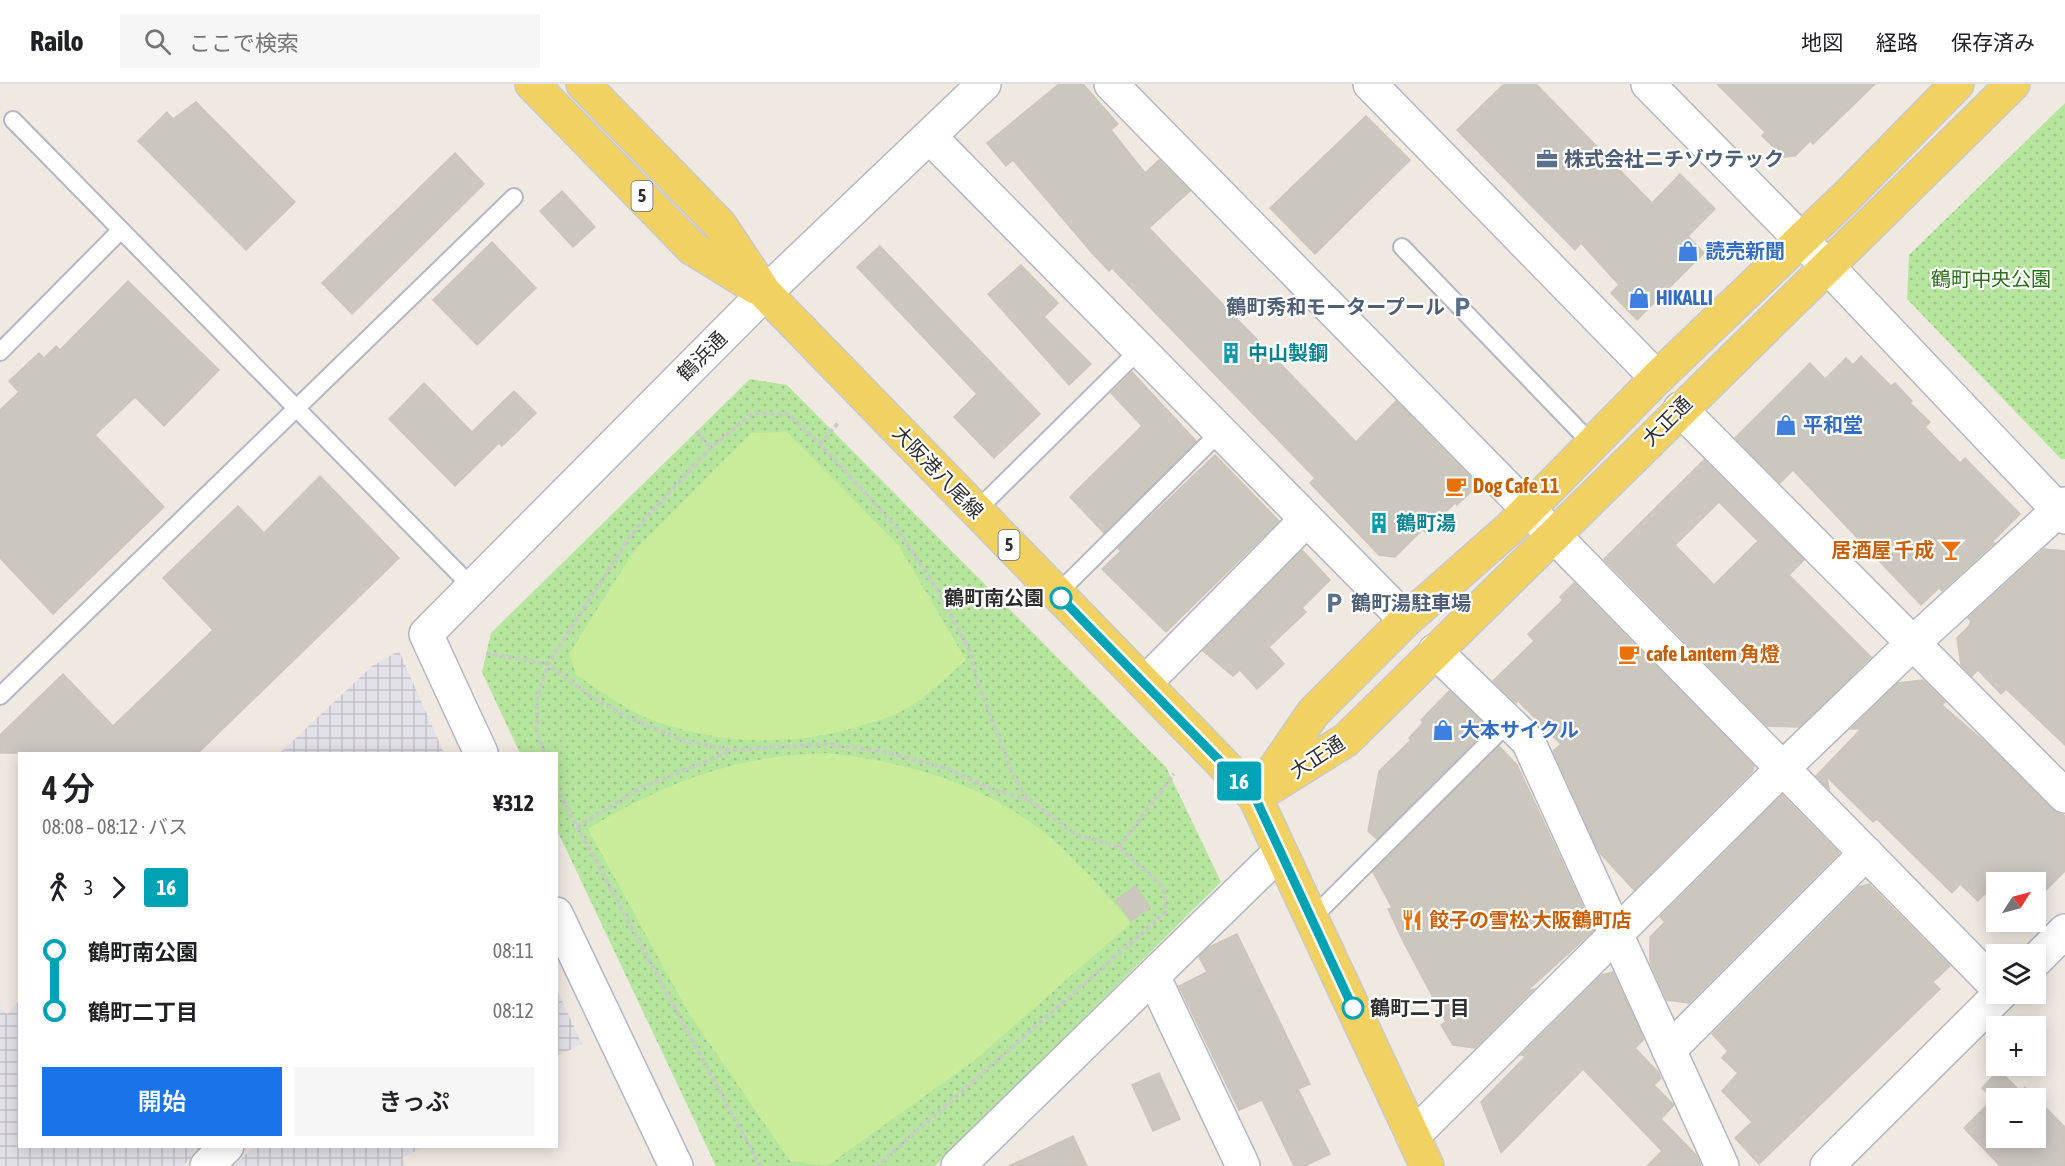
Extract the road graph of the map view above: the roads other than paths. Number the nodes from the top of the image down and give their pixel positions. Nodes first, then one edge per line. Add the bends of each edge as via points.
1 (532, 84) edge
2 (583, 84) edge
3 (984, 84) edge
4 (1111, 84) edge
5 (1370, 84) edge
6 (1648, 84) edge
7 (2013, 84) edge
8 (1952, 86) edge
9 (13, 120) dead end
10 (930, 137) junction
11 (514, 197) dead end
12 (121, 230) junction
13 (1801, 239) junction
14 (1402, 247) dead end
15 (1828, 267) junction
16 (765, 292) junction
17 (1139, 350) junction
18 (0, 352) edge
19 (1657, 378) junction
20 (296, 409) junction
21 (1680, 409) junction
22 (1220, 432) junction
23 (1592, 444) junction
24 (1528, 509) junction
25 (2063, 510) edge
26 (976, 511) junction
27 (1306, 520) junction
28 (1555, 534) junction
29 (472, 588) junction
30 (1057, 594) junction
31 (1406, 620) junction
32 (1914, 642) junction
33 (1435, 651) junction
34 (1145, 683) junction
35 (0, 696) edge
36 (1509, 722) junction
37 (481, 752) edge
38 (1783, 768) junction
39 (2065, 796) edge
40 (1255, 797) junction
41 (1280, 852) junction
42 (1866, 853) junction
43 (558, 918) edge
44 (1311, 919) junction
45 (2065, 931) edge
46 (1617, 935) junction
47 (2046, 950) edge
48 (1153, 976) junction
49 (1986, 976) edge
50 (1990, 1004) edge
51 (1669, 1050) junction
52 (1413, 1136) junction
53 (225, 1148) edge
54 (207, 1166) edge
55 (676, 1166) edge
56 (959, 1166) edge
57 (1244, 1166) edge
58 (1427, 1166) edge
59 (1722, 1166) edge
60 (1827, 1166) edge

1 - 16 main road, 大阪港八尾線 / 5 via 692,248
2 - 16 main road, 大阪港八尾線 / 5 via 720,225
3 - 10 street, 鶴浜通
4 - 24 street
5 - 19 street
6 - 13 street
7 - 15 main road, 大正通
8 - 13 main road, 大正通
9 - 12 lane
10 - 16 street, 鶴浜通
10 - 17 street
11 - 20 lane
12 - 18 lane
12 - 20 lane
13 - 15 street
13 - 19 main road, 大正通
14 - 23 lane
15 - 21 main road, 大正通
15 - 25 street
16 - 26 main road, 大阪港八尾線 / 5
16 - 29 street, 鶴浜通
17 - 22 street
17 - 26 lane
19 - 23 main road, 大正通
20 - 29 lane
20 - 35 lane
21 - 28 main road, 大正通
21 - 32 street
22 - 27 street
22 - 30 lane
23 - 24 main road, 大正通
24 - 28 street
24 - 31 main road, 大正通
25 - 32 street
26 - 30 main road, 大阪港八尾線 / 5
27 - 31 street
27 - 34 street
28 - 33 main road, 大正通
28 - 38 street
29 - 37 street, 鶴浜通 via 426,634
30 - 34 main road, 大阪港八尾線 / 5
31 - 40 main road, 大正通 via 1313,713
32 - 38 street
32 - 39 street
33 - 36 street
33 - 40 main road, 大正通 via 1346,740
34 - 40 main road, 大阪港八尾線 / 5
36 - 44 lane
36 - 46 street via 1528,741
38 - 42 street
38 - 46 street
40 - 41 main road, 大阪港八尾線 / 5
41 - 44 main road, 大阪港八尾線 / 5
41 - 48 street
42 - 49 street
42 - 51 street
43 - 55 street
44 - 52 main road, 大阪港八尾線 / 5
45 - 47 street
46 - 51 street
46 - 52 street
48 - 56 street
48 - 57 street
50 - 60 street
51 - 59 street
52 - 58 main road, 大阪港八尾線 / 5
53 - 54 street

